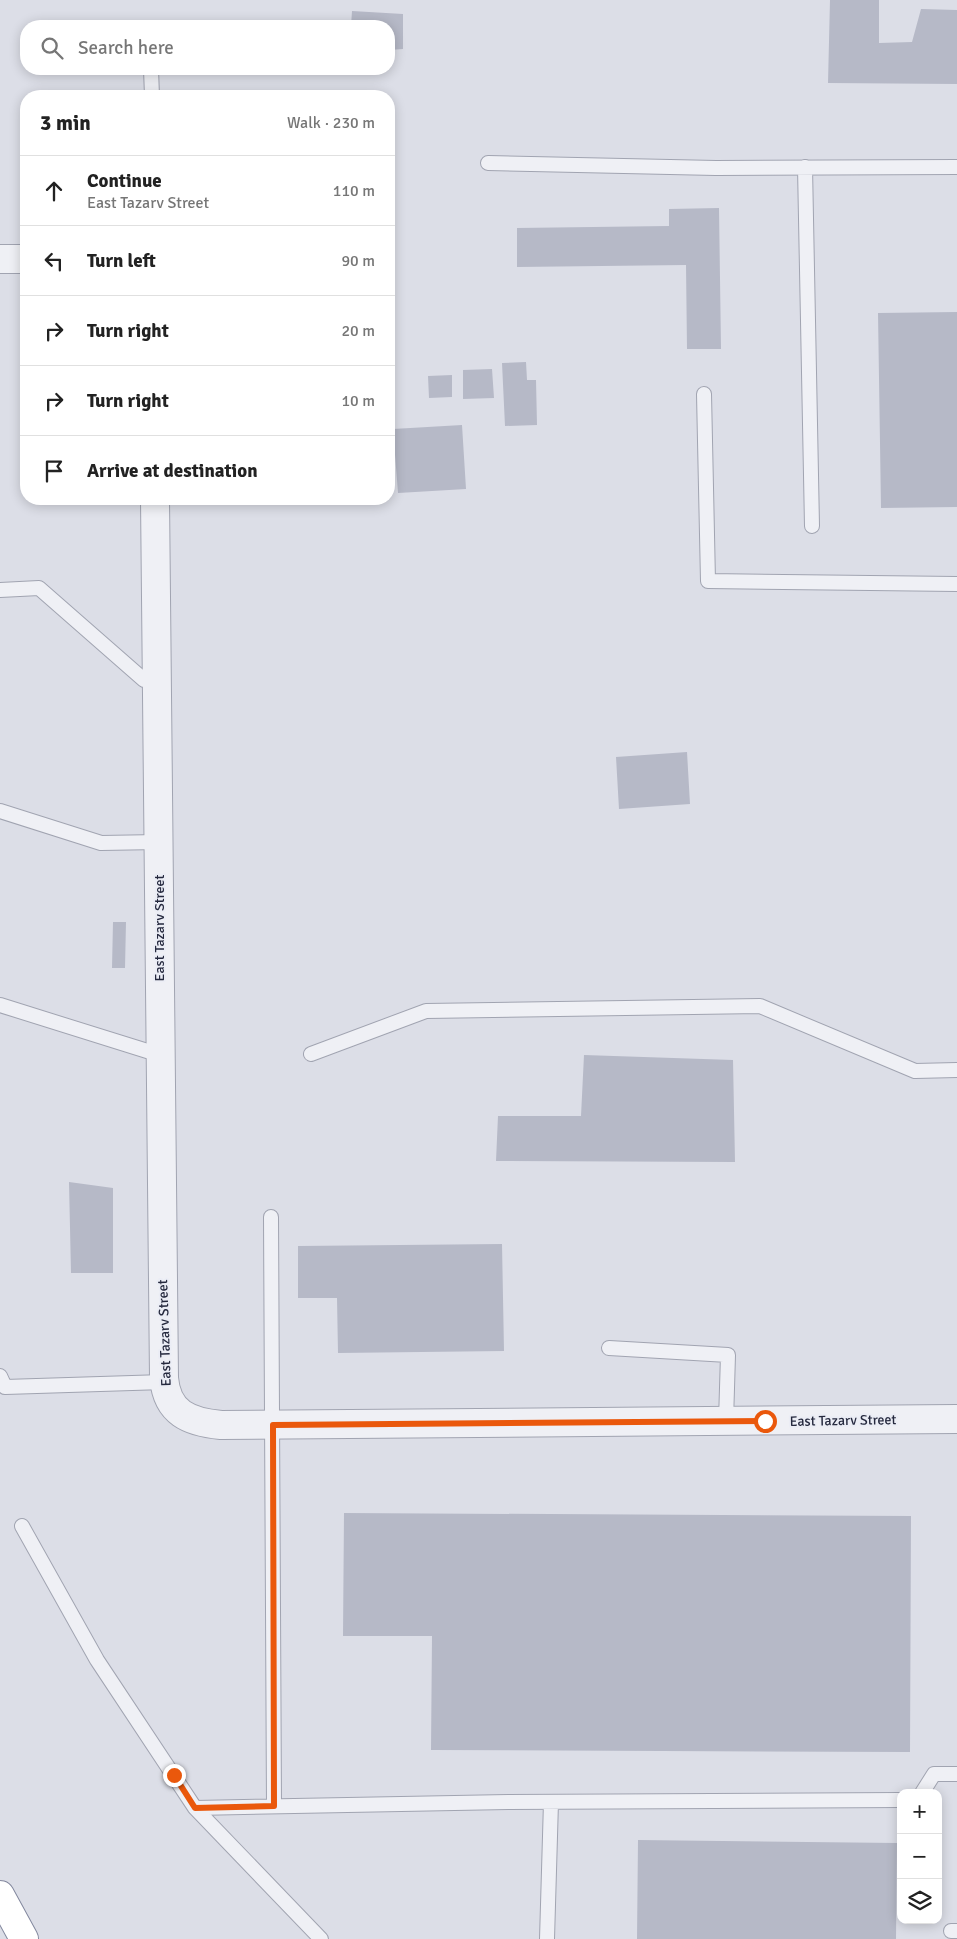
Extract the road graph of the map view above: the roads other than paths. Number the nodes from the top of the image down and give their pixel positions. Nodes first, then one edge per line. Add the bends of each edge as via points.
1 (151, 75) edge
2 (152, 90) edge
3 (488, 163) dead end
4 (805, 167) junction
5 (957, 167) edge
6 (0, 259) edge
7 (20, 259) edge
8 (704, 394) dead end
9 (156, 505) edge
10 (812, 526) dead end
11 (957, 584) edge
12 (0, 590) edge
13 (157, 679) junction
14 (0, 810) edge
15 (158, 842) junction
16 (0, 1005) edge
17 (311, 1054) dead end
18 (160, 1055) junction
19 (957, 1070) edge
20 (271, 1217) dead end
21 (609, 1348) dead end
22 (0, 1376) edge
23 (164, 1382) junction
24 (957, 1419) edge
25 (726, 1421) junction
26 (273, 1425) junction
27 (22, 1526) dead end
28 (957, 1774) edge
29 (925, 1789) edge
30 (897, 1800) edge
31 (551, 1802) junction
32 (274, 1806) junction
33 (195, 1808) junction
34 (0, 1896) edge
35 (24, 1939) edge
36 (321, 1939) edge
37 (547, 1939) edge

1 - 2 lane
3 - 4 lane
4 - 5 lane
4 - 10 lane
6 - 7 street
8 - 11 lane via 708,581
9 - 13 street, East Tazarv Street
12 - 13 lane via 40,588 144,680
13 - 15 street, East Tazarv Street
14 - 15 lane via 101,843
15 - 18 street, East Tazarv Street
16 - 18 lane
17 - 19 lane via 426,1011 760,1006 915,1072
18 - 23 street, East Tazarv Street
20 - 26 lane
21 - 25 lane via 728,1355
22 - 23 lane via 4,1387
23 - 26 street, East Tazarv Street via 174,1408 188,1419 205,1424
24 - 25 street, East Tazarv Street
25 - 26 street, East Tazarv Street
26 - 32 lane
27 - 33 lane via 97,1660
28 - 29 lane via 934,1774
30 - 31 lane
31 - 32 lane
31 - 37 lane
32 - 33 lane
33 - 36 lane
34 - 35 highway

